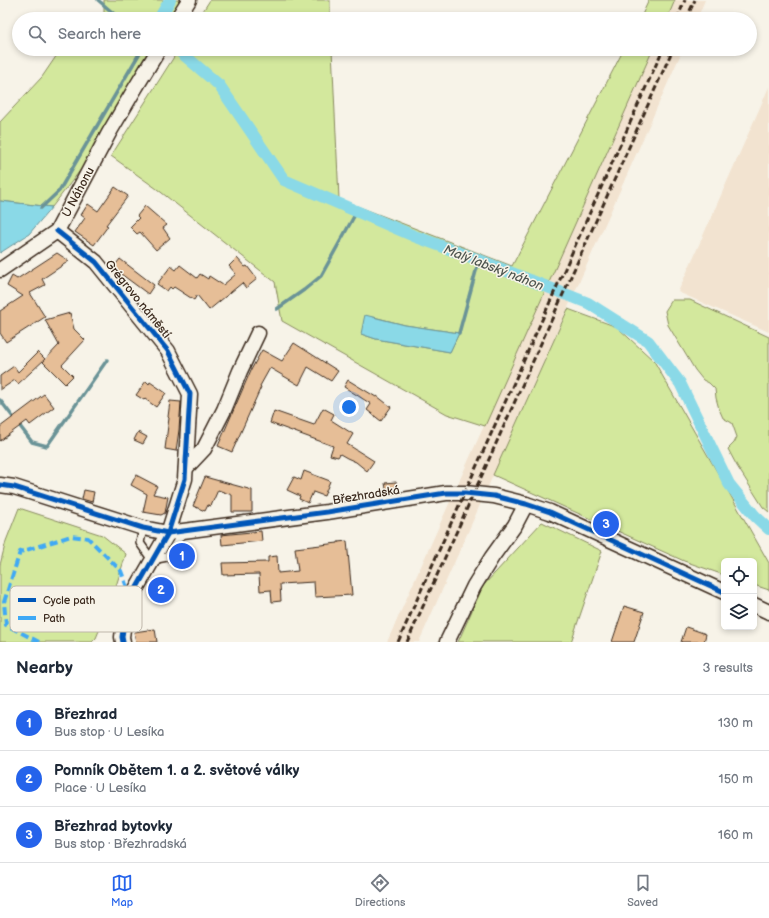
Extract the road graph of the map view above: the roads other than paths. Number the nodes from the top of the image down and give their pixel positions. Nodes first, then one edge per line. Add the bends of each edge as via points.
1 (189, 0) edge
2 (181, 12) edge
3 (155, 56) edge
4 (57, 232) junction
5 (0, 270) edge
6 (258, 333) dead end
7 (186, 468) junction
8 (0, 485) edge
9 (526, 504) junction
10 (143, 528) junction
11 (184, 530) junction
12 (168, 533) junction
13 (152, 560) junction
14 (137, 586) edge
15 (721, 591) edge
16 (757, 606) edge
17 (769, 612) edge
18 (123, 632) edge
19 (122, 642) edge
20 (447, 642) edge

1 - 2 street
3 - 4 street, U Náhonu via 109,133
4 - 5 street, U Náhonu
4 - 7 street, Grégrovo náměstí via 96,262 168,351 190,394
6 - 7 street via 204,449
7 - 12 street, Grégrovo náměstí via 185,480
8 - 10 street, Březhradská via 14,487
9 - 11 street, Březhradská via 474,493 446,493 327,512
9 - 15 street, Březhradská via 550,512
9 - 20 street via 474,586
10 - 12 street, Březhradská
10 - 13 lane via 140,543
11 - 12 street, Březhradská
11 - 13 lane via 167,557
12 - 13 street, Grégrovo náměstí
13 - 14 street, Grégrovo náměstí
16 - 17 street
18 - 19 street, Grégrovo náměstí

